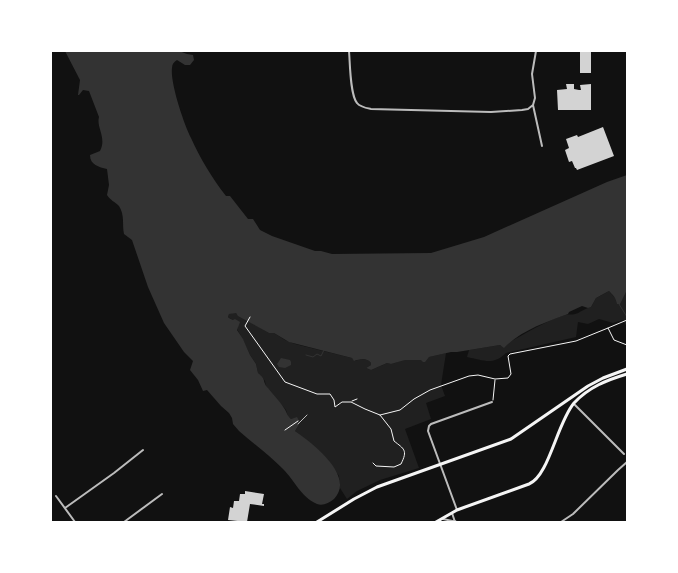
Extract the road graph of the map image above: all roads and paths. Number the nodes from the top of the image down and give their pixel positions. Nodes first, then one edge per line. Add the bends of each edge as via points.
1 (349, 51) edge
2 (536, 51) edge
3 (533, 105) junction
4 (542, 146) dead end
5 (250, 317) dead end
6 (627, 320) edge
7 (608, 328) junction
8 (627, 345) edge
9 (627, 369) edge
10 (627, 374) edge
11 (496, 379) junction
12 (357, 399) dead end
13 (351, 402) junction
14 (492, 402) joint
15 (574, 403) junction
16 (307, 415) dead end
17 (380, 415) junction
18 (300, 420) dead end
19 (298, 424) dead end
20 (285, 430) dead end
21 (143, 450) dead end
22 (624, 454) dead end
23 (627, 462) edge
24 (373, 463) dead end
25 (440, 464) junction
26 (162, 494) dead end
27 (56, 496) dead end
28 (65, 508) junction
29 (457, 510) junction
30 (452, 513) junction
31 (442, 519) junction
32 (75, 522) edge
33 (124, 522) edge
34 (317, 522) edge
35 (436, 522) edge
36 (456, 522) edge
37 (561, 522) edge

1 - 3 street via 352,91 357,104 363,107 491,112 522,110
2 - 3 street via 532,74 535,98
3 - 4 street
5 - 13 path via 245,326 285,382 317,394 330,394 335,407 342,402
6 - 7 path
7 - 8 path via 614,340
7 - 11 path via 576,341 510,354 510,376
9 - 25 highway via 597,381 511,439
10 - 15 highway via 598,384
11 - 14 path
11 - 17 path via 469,376 430,390 400,410
12 - 13 path
13 - 17 path
14 - 25 street via 429,426 428,431
15 - 22 street
15 - 29 highway via 562,423 538,478 532,483
16 - 19 lane
17 - 24 path via 391,429 394,441 402,446 404,453 401,464 396,467 376,466
18 - 20 path
21 - 28 street
23 - 37 street via 574,513
25 - 29 street
25 - 34 highway via 376,487
26 - 33 street
27 - 28 street
28 - 32 street
29 - 30 highway
30 - 31 highway
30 - 36 street
31 - 35 highway
31 - 36 street

